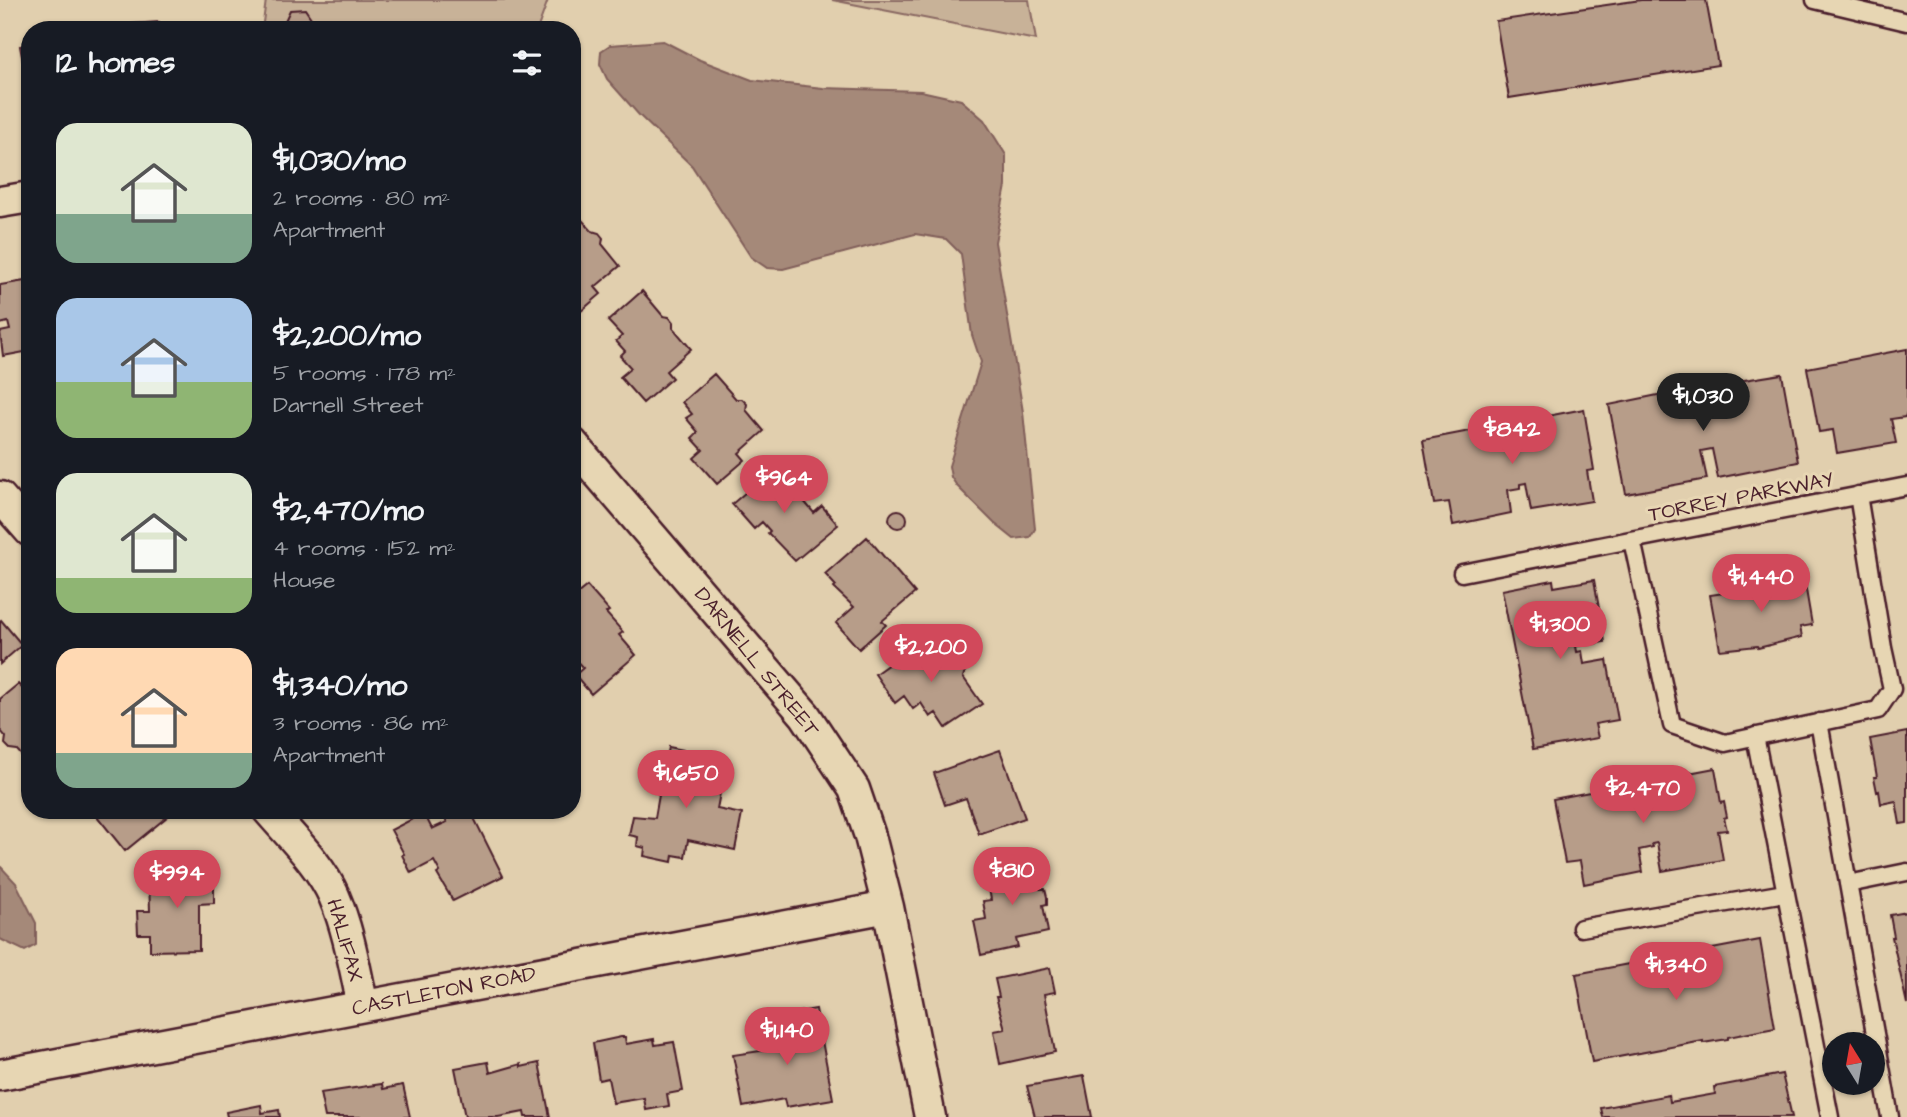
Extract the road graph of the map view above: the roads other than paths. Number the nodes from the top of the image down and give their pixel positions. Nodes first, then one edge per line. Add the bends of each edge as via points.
1 (1815, 0) edge
2 (1907, 22) edge
3 (21, 198) edge
4 (0, 202) edge
5 (581, 454) edge
6 (1907, 486) edge
7 (1858, 495) junction
8 (0, 496) edge
9 (21, 520) edge
10 (1632, 540) junction
11 (1461, 573) dead end
12 (1819, 722) junction
13 (1755, 736) junction
14 (276, 819) edge
15 (1907, 872) edge
16 (1848, 884) junction
17 (1786, 893) junction
18 (888, 907) junction
19 (1581, 928) dead end
20 (363, 1006) junction
21 (0, 1075) edge
22 (930, 1117) edge
23 (1830, 1117) edge
24 (1890, 1117) edge

1 - 2 lane
3 - 4 street
5 - 18 street, DARNELL STREET via 805,715 854,789
6 - 7 lane, TORREY PARKWAY
7 - 10 lane, TORREY PARKWAY
7 - 12 lane, TORREY PARKWAY via 1892,689 1878,710
8 - 9 street
10 - 11 lane, TORREY PARKWAY
10 - 13 lane, TORREY PARKWAY via 1672,725 1725,743
12 - 13 lane, TORREY PARKWAY
12 - 16 lane
13 - 17 lane
14 - 20 street, HALIFAX via 314,863 333,895
15 - 16 lane
16 - 24 lane
17 - 19 lane
17 - 23 lane
18 - 20 street, CASTLETON ROAD
18 - 22 street, DARNELL STREET
20 - 21 street, CASTLETON ROAD

